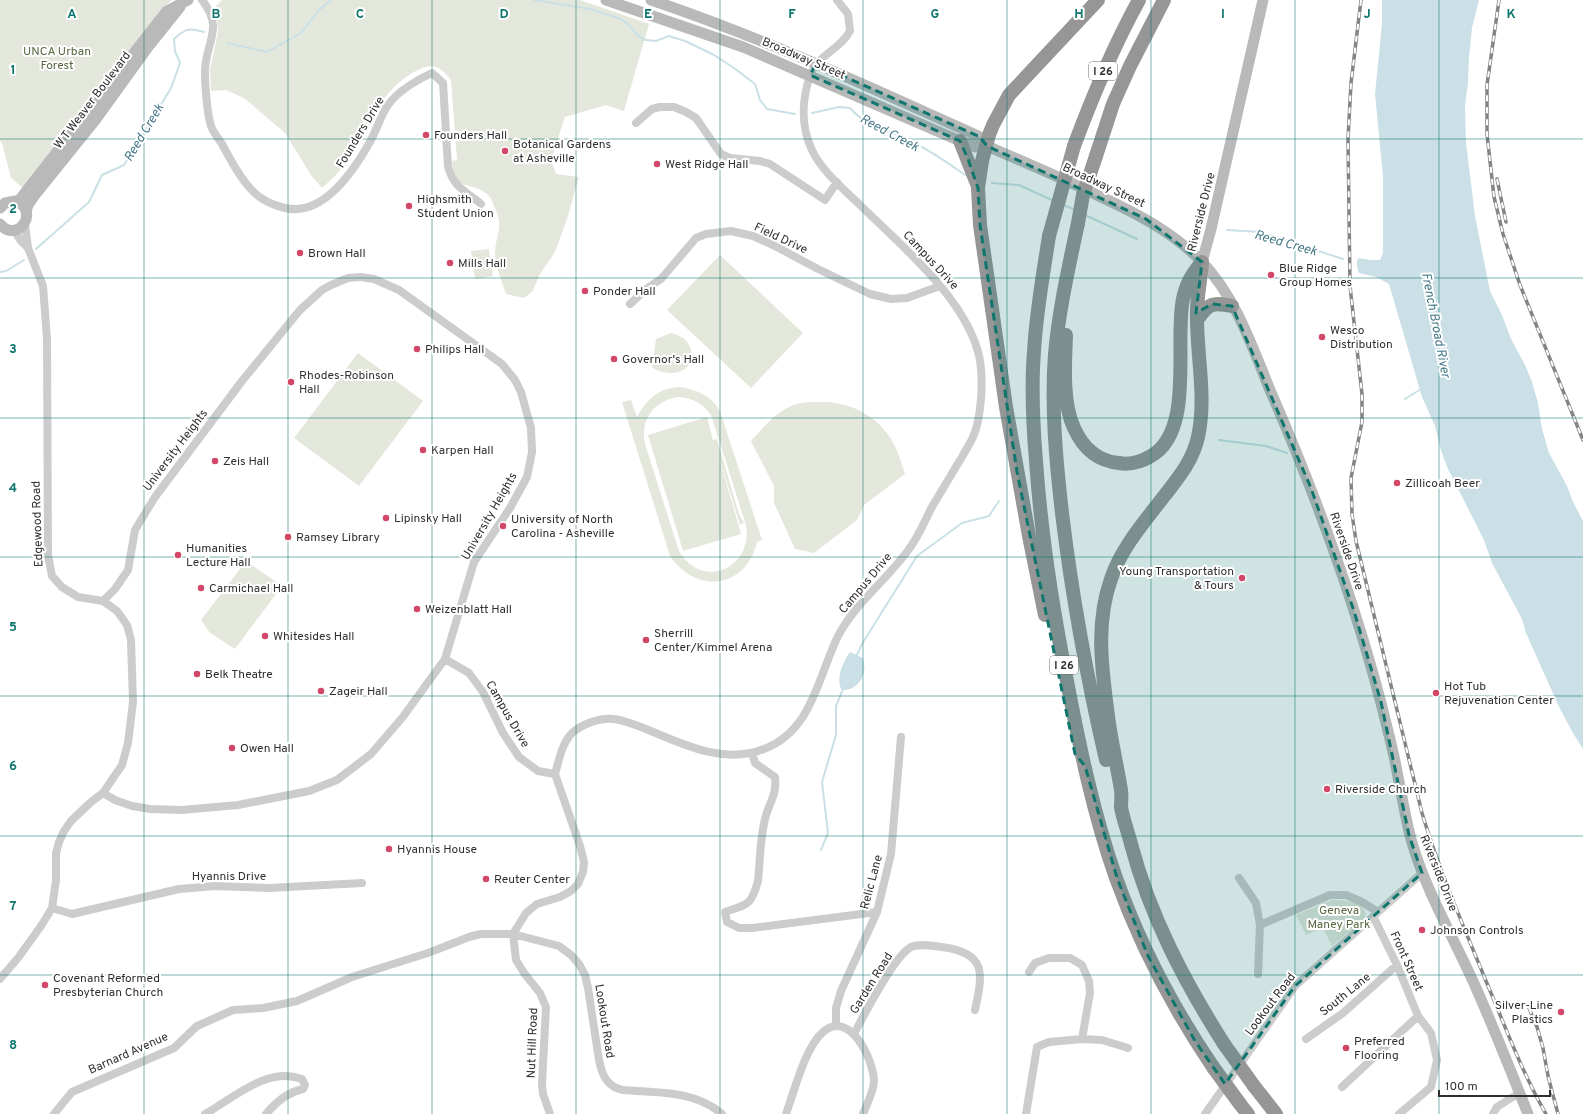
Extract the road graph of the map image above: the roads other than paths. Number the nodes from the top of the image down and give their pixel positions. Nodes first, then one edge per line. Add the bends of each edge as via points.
1 (202, 0) edge
2 (606, 0) edge
3 (651, 0) edge
4 (837, 0) edge
5 (1098, 0) edge
6 (1139, 0) edge
7 (1164, 0) edge
8 (1263, 0) edge
9 (185, 2) edge
10 (816, 64) junction
11 (810, 75) junction
12 (636, 123) dead end
13 (960, 141) junction
14 (987, 146) junction
15 (837, 182) junction
16 (978, 188) junction
17 (18, 202) junction
18 (480, 204) dead end
19 (0, 208) edge
20 (26, 212) junction
21 (0, 224) edge
22 (25, 224) junction
23 (14, 230) junction
24 (28, 248) junction
25 (1202, 262) junction
26 (940, 286) junction
27 (1065, 288) junction
28 (630, 304) dead end
29 (1232, 306) junction
30 (1197, 320) junction
31 (103, 601) junction
32 (445, 659) junction
33 (901, 737) dead end
34 (752, 753) junction
35 (1085, 766) junction
36 (555, 774) junction
37 (103, 793) junction
38 (1121, 807) junction
39 (1422, 873) junction
40 (1238, 878) dead end
41 (362, 883) dead end
42 (52, 908) junction
43 (877, 912) junction
44 (1375, 914) junction
45 (1260, 925) junction
46 (513, 934) junction
47 (1397, 965) junction
48 (1029, 972) dead end
49 (1258, 974) dead end
50 (352, 977) joint
51 (0, 979) edge
52 (975, 1010) dead end
53 (1418, 1016) junction
54 (836, 1026) junction
55 (854, 1034) junction
56 (1082, 1039) junction
57 (1306, 1039) dead end
58 (1128, 1048) dead end
59 (1342, 1087) dead end
60 (1519, 1093) junction
61 (1244, 1109) edge
62 (54, 1114) edge
63 (206, 1114) edge
64 (266, 1114) edge
65 (550, 1114) edge
66 (722, 1114) edge
67 (786, 1114) edge
68 (862, 1114) edge
69 (1026, 1114) edge
70 (1205, 1114) edge
71 (1276, 1114) edge
72 (1399, 1114) edge
73 (1493, 1114) edge
74 (1528, 1114) edge

1 - 18 street, Founders Drive via 212,19 213,31 205,70 211,126 240,175 261,197 276,206 292,210 316,205 349,175 389,104 413,82 432,73 443,83 448,167 451,178 459,188
2 - 11 main road, Broadway Street via 743,47
3 - 10 main road, Broadway Street via 760,40
4 - 10 street, Campus Drive via 848,14 850,31 840,44
5 - 14 highway via 1009,95 993,125
6 - 35 highway, I 26, bridge via 1107,63 1074,146 1049,236 1040,290 1034,352 1034,427 1038,488 1052,600
7 - 27 highway, I 26, bridge via 1113,104 1083,195
8 - 25 main road, Riverside Drive
9 - 17 main road, W T Weaver Boulevard via 167,11
9 - 20 main road, W T Weaver Boulevard via 34,196
10 - 11 street, Campus Drive
10 - 14 main road, Broadway Street via 980,137
11 - 13 main road, Broadway Street
11 - 15 street, Campus Drive via 803,114 806,132 815,156
12 - 15 street via 652,109 674,107 696,118 721,154 730,158 770,164 825,200
13 - 14 main road, Broadway Street via 976,147
13 - 16 highway
14 - 16 highway
14 - 25 main road, Broadway Street via 1146,219 1181,243
15 - 26 street, Campus Drive
16 - 35 highway via 980,225 1019,486 1075,754
17 - 19 main road via 8,202
17 - 20 main road
20 - 22 main road
21 - 23 main road
22 - 23 main road
22 - 24 street, Edgewood Road
23 - 24 street, Edgewood Road
24 - 31 street, Edgewood Road via 43,286 47,332 48,555 52,576 62,587 78,597
25 - 27 highway via 1191,276 1182,300 1178,409 1173,430 1157,453 1141,461 1123,464 1102,460 1086,448 1073,426 1068,412 1066,382 1068,305
25 - 29 main road, Riverside Drive
25 - 30 highway
26 - 28 street, Field Drive via 907,298 891,299 870,294 753,236 731,231 696,238 661,279
26 - 34 street, Campus Drive via 958,308 969,329 979,359 982,380 973,437 909,549 853,612 838,636 801,721 782,740
27 - 38 highway, I 26 via 1055,354 1055,427 1059,485 1080,638 1092,701 1116,802
29 - 30 highway via 1212,304
29 - 39 main road, Riverside Drive via 1256,356 1311,488 1351,603 1381,702 1409,835
30 - 38 highway via 1201,404 1198,438 1183,471 1132,539 1116,566 1103,607 1101,653
31 - 32 street, University Heights via 128,570 135,530 155,497 242,380 300,310 322,290 336,283 348,278 374,279 401,291 502,364 521,392 531,428 532,452 527,477 474,562
31 - 37 street, Edgewood Road via 117,611 127,625 131,640 133,702 128,743 122,765
32 - 36 street, Campus Drive via 469,673 483,692 503,733 519,757 538,771
32 - 37 street, University Heights via 402,718 371,754 337,780 309,791 238,805 167,810 132,806
33 - 43 street, Relic Lane via 891,854
34 - 36 street, Campus Drive via 734,756 719,754 613,718 590,722 572,733 563,746
34 - 43 street via 755,763 775,777 774,796 765,820 755,891 751,901 725,912 727,922 739,928 752,928
35 - 61 highway, I 26, bridge via 1108,852 1133,922 1162,983 1195,1041
36 - 46 street via 580,846 584,862 583,872 578,884 571,891 537,904 526,913
37 - 42 street, Edgewood Road via 71,821 59,842
38 - 71 highway, I 26, bridge via 1138,870 1168,947 1224,1044
39 - 44 street, Lookout Road
39 - 60 main road, Riverside Drive via 1485,1008
40 - 45 street via 1256,903
41 - 42 street, Hyannis Drive via 269,888 215,886 179,889 72,914
42 - 51 street, Edgewood Road via 18,958
43 - 54 street, Relic Lane via 841,991 836,1008
44 - 45 street via 1362,902 1346,895 1330,895
44 - 47 street, Front Street
44 - 70 street, Lookout Road via 1295,986
45 - 49 street
46 - 50 street, Lookout Road via 481,934 469,937
46 - 65 street, Nut Hill Road via 516,960 540,993 546,1007 542,1084
46 - 66 street, Lookout Road via 560,946 579,964 588,988 600,1066 608,1083 623,1090 678,1094 694,1098 714,1107
47 - 53 street, Front Street
47 - 57 street, South Lane via 1343,1013
48 - 56 street via 1035,963 1049,958 1070,958 1082,965 1089,981 1090,992
50 - 62 street, Barnard Avenue via 298,1001 263,1008 233,1010 197,1026 174,1048 72,1092
52 - 55 street, Garden Road via 981,980 974,958 965,952 948,948 928,945 911,947 896,961
53 - 59 street
53 - 72 street, Front Street via 1430,1033 1438,1060 1431,1087
54 - 55 street via 849,1029
54 - 67 street via 822,1032 811,1046
55 - 68 street via 870,1063 874,1082
56 - 58 street via 1102,1040
56 - 69 street via 1049,1042 1038,1047
60 - 73 street via 1497,1107
60 - 74 main road, Riverside Drive
63 - 64 street via 268,1078 302,1079 305,1085 303,1089 279,1100

